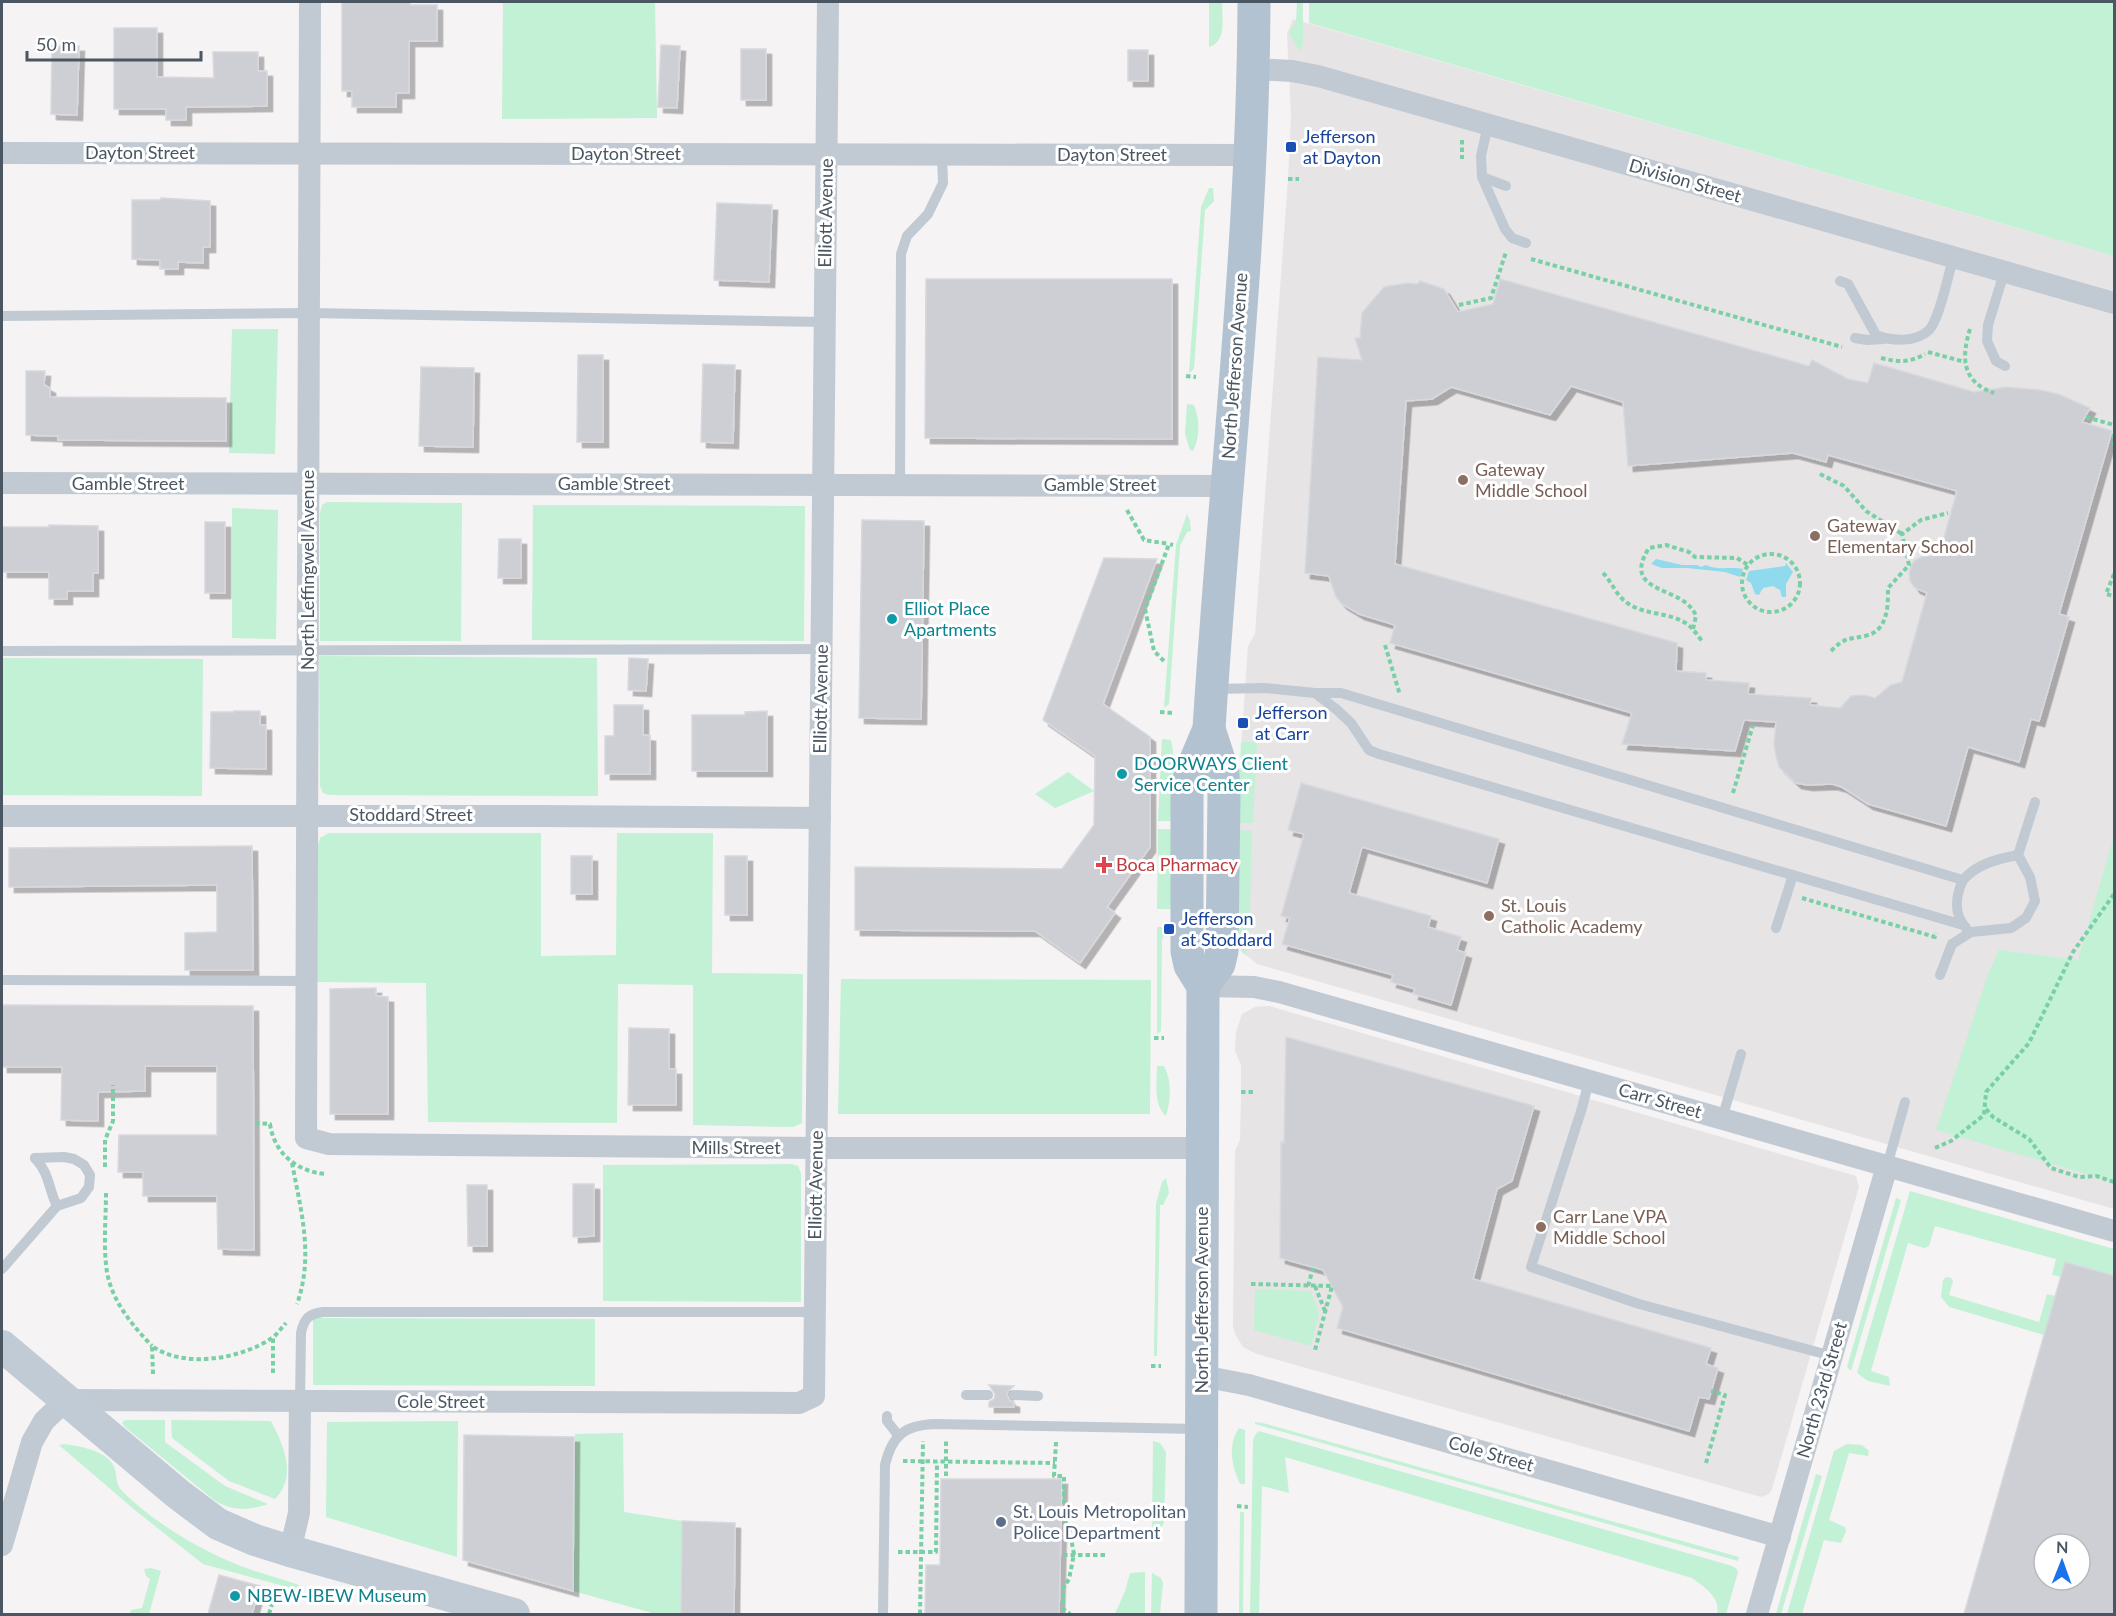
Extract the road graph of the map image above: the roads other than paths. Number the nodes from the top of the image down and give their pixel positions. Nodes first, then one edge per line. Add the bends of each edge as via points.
1 (310, 2) edge
2 (828, 2) edge
3 (1254, 2) edge
4 (1254, 69) junction
5 (1488, 125) junction
6 (2, 153) edge
7 (310, 154) junction
8 (827, 155) junction
9 (942, 155) junction
10 (1250, 155) junction
11 (1482, 177) junction
12 (1506, 186) dead end
13 (1526, 243) dead end
14 (1953, 258) junction
15 (2004, 273) junction
16 (1840, 280) dead end
17 (2115, 303) edge
18 (309, 313) junction
19 (2, 316) edge
20 (825, 322) junction
21 (1855, 338) dead end
22 (1886, 339) junction
23 (2005, 366) dead end
24 (2, 483) edge
25 (309, 484) junction
26 (824, 485) junction
27 (900, 485) junction
28 (1226, 486) junction
29 (821, 649) junction
30 (308, 650) junction
31 (2, 651) edge
32 (1211, 689) junction
33 (1315, 693) junction
34 (2035, 802) dead end
35 (307, 815) junction
36 (2, 816) edge
37 (820, 818) junction
38 (2018, 855) junction
39 (1793, 875) junction
40 (1963, 880) junction
41 (1776, 928) dead end
42 (1967, 928) junction
43 (1940, 975) dead end
44 (2, 980) edge
45 (306, 981) junction
46 (1203, 986) junction
47 (1741, 1054) dead end
48 (1589, 1081) junction
49 (1905, 1102) dead end
50 (1722, 1119) junction
51 (306, 1138) joint
52 (816, 1148) junction
53 (1203, 1148) junction
54 (1887, 1166) junction
55 (57, 1206) junction
56 (2115, 1231) edge
57 (2, 1269) edge
58 (814, 1312) junction
59 (2, 1346) edge
60 (1832, 1356) junction
61 (1202, 1376) junction
62 (966, 1395) dead end
63 (988, 1395) dead end
64 (1014, 1395) dead end
65 (814, 1396) joint
66 (1038, 1396) dead end
67 (66, 1400) junction
68 (300, 1402) junction
69 (886, 1416) dead end
70 (1202, 1429) junction
71 (898, 1436) junction
72 (10, 1485) edge
73 (1780, 1537) junction
74 (2, 1545) edge
75 (290, 1551) junction
76 (514, 1614) edge
77 (883, 1614) edge
78 (1201, 1614) edge
79 (1758, 1614) edge

1 - 7 street, North Leffingwell Avenue
2 - 8 street, Elliott Avenue
3 - 4 main road, North Jefferson Avenue
4 - 5 street, Division Street via 1318,76
4 - 10 main road, North Jefferson Avenue
5 - 11 lane via 1481,156
5 - 14 street, Division Street
6 - 7 street, Dayton Street
7 - 8 street, Dayton Street
7 - 18 street, North Leffingwell Avenue
8 - 9 street, Dayton Street
8 - 20 street, Elliott Avenue
9 - 10 street, Dayton Street
9 - 27 lane via 943,183 928,214 907,236 901,254
10 - 28 main road, North Jefferson Avenue
11 - 12 lane
11 - 13 lane via 1505,230 1512,238
14 - 15 street, Division Street
14 - 22 lane via 1929,331 1912,338
15 - 17 street, Division Street
15 - 23 lane via 1987,341 1996,361
16 - 22 lane via 1848,284 1876,335
18 - 19 lane
18 - 20 lane
18 - 25 street, North Leffingwell Avenue
20 - 26 street, Elliott Avenue
21 - 22 lane
24 - 25 street, Gamble Street
25 - 26 street, Gamble Street
25 - 30 street, North Leffingwell Avenue
26 - 27 street, Gamble Street
26 - 29 street, Elliott Avenue
27 - 28 street, Gamble Street
28 - 32 main road, North Jefferson Avenue
29 - 30 lane
29 - 37 street, Elliott Avenue
30 - 31 lane
30 - 35 street, North Leffingwell Avenue
32 - 33 lane via 1264,688
32 - 46 main road, North Jefferson Avenue via 1209,729 1222,772 1224,795 1222,951 1219,964
33 - 39 lane via 1351,723 1370,750 1378,754
33 - 40 lane via 1341,693
34 - 38 lane
35 - 36 street, Stoddard Street
35 - 37 street, Stoddard Street
35 - 45 street, North Leffingwell Avenue
37 - 52 street, Elliott Avenue
38 - 40 lane via 1979,866
38 - 42 lane via 2030,877 2035,901 2026,918 2011,928
39 - 41 lane
39 - 42 lane
40 - 42 lane via 1956,896
42 - 43 lane via 1952,944
44 - 45 lane
45 - 51 street, North Leffingwell Avenue
46 - 48 street, Carr Street via 1254,987 1279,992
46 - 53 main road, North Jefferson Avenue
47 - 50 lane
48 - 50 street, Carr Street
48 - 60 lane via 1531,1267 1639,1304
49 - 54 lane
50 - 54 street, Carr Street
51 - 52 street, Mills Street via 329,1144
52 - 53 street, Mills Street
52 - 58 street, Elliott Avenue
53 - 61 main road, North Jefferson Avenue
54 - 56 street, Carr Street
54 - 60 street, North 23rd Street
55 - 55 lane via 81,1198 89,1187 90,1175 74,1159 35,1158 47,1173
55 - 57 lane
58 - 65 street, Elliott Avenue
58 - 68 lane via 323,1311 311,1314 301,1333
59 - 67 main road
60 - 73 street, North 23rd Street
61 - 70 main road, North Jefferson Avenue
61 - 73 street, Cole Street via 1249,1385
62 - 63 lane
64 - 66 lane
65 - 68 street, Cole Street via 799,1403
67 - 68 street, Cole Street
67 - 72 street via 38,1430
67 - 75 main road via 218,1524
68 - 75 street via 299,1513
69 - 71 lane
70 - 71 lane via 922,1424
70 - 78 main road, North Jefferson Avenue
71 - 77 lane via 885,1465
72 - 74 street
73 - 79 street, North 23rd Street
75 - 76 main road

